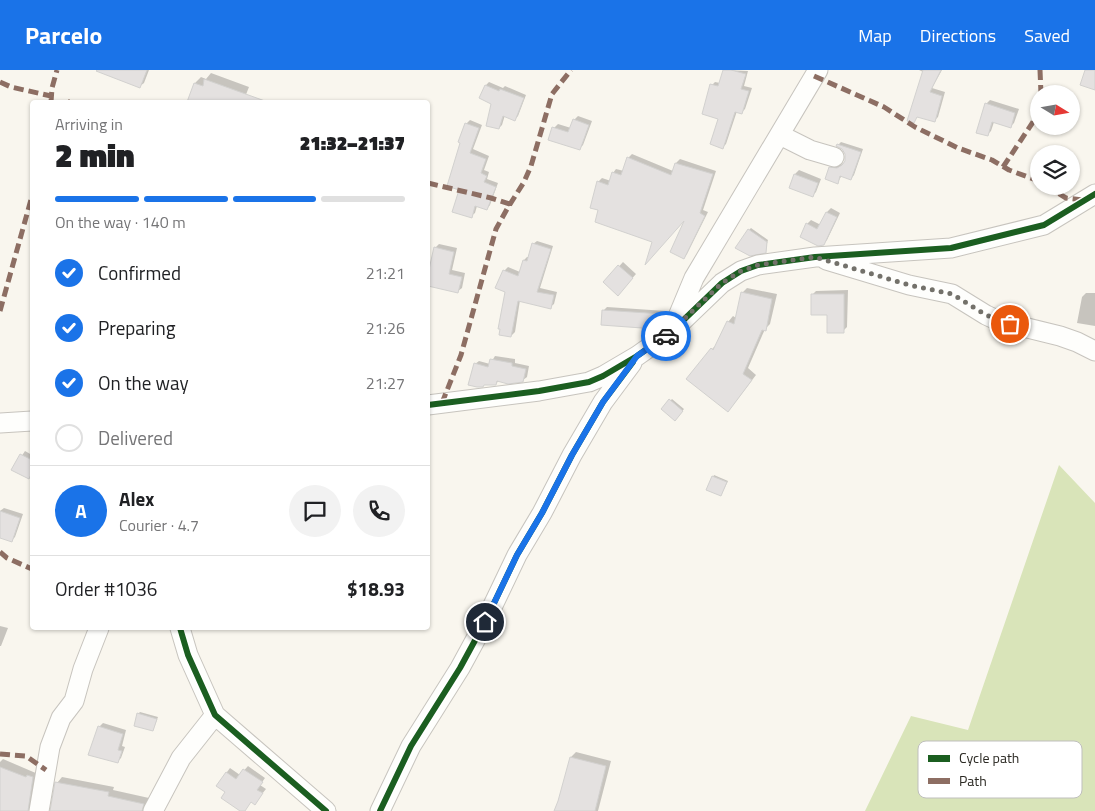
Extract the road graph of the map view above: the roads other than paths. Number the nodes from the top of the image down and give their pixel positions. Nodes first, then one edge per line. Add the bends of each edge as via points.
1 (818, 70) edge
2 (780, 135) junction
3 (834, 157) dead end
4 (1092, 199) edge
5 (815, 257) junction
6 (672, 332) junction
7 (1095, 352) edge
8 (637, 356) junction
9 (430, 405) edge
10 (30, 421) edge
11 (0, 423) edge
12 (98, 630) edge
13 (181, 630) edge
14 (215, 715) junction
15 (39, 811) edge
16 (153, 811) edge
17 (326, 811) edge
18 (380, 811) edge

1 - 2 street
2 - 3 street via 810,150
2 - 6 street via 694,278
4 - 5 street via 1044,225 951,248
5 - 6 street via 758,265 741,271 722,283
5 - 7 street via 909,285 952,294 999,321 1060,336
6 - 8 street
8 - 9 street via 589,382
8 - 18 street via 603,402 572,455 460,668 411,746
10 - 11 street
12 - 15 street via 74,702 61,718 50,747
13 - 14 street via 188,655
14 - 16 street via 181,758
14 - 17 street

